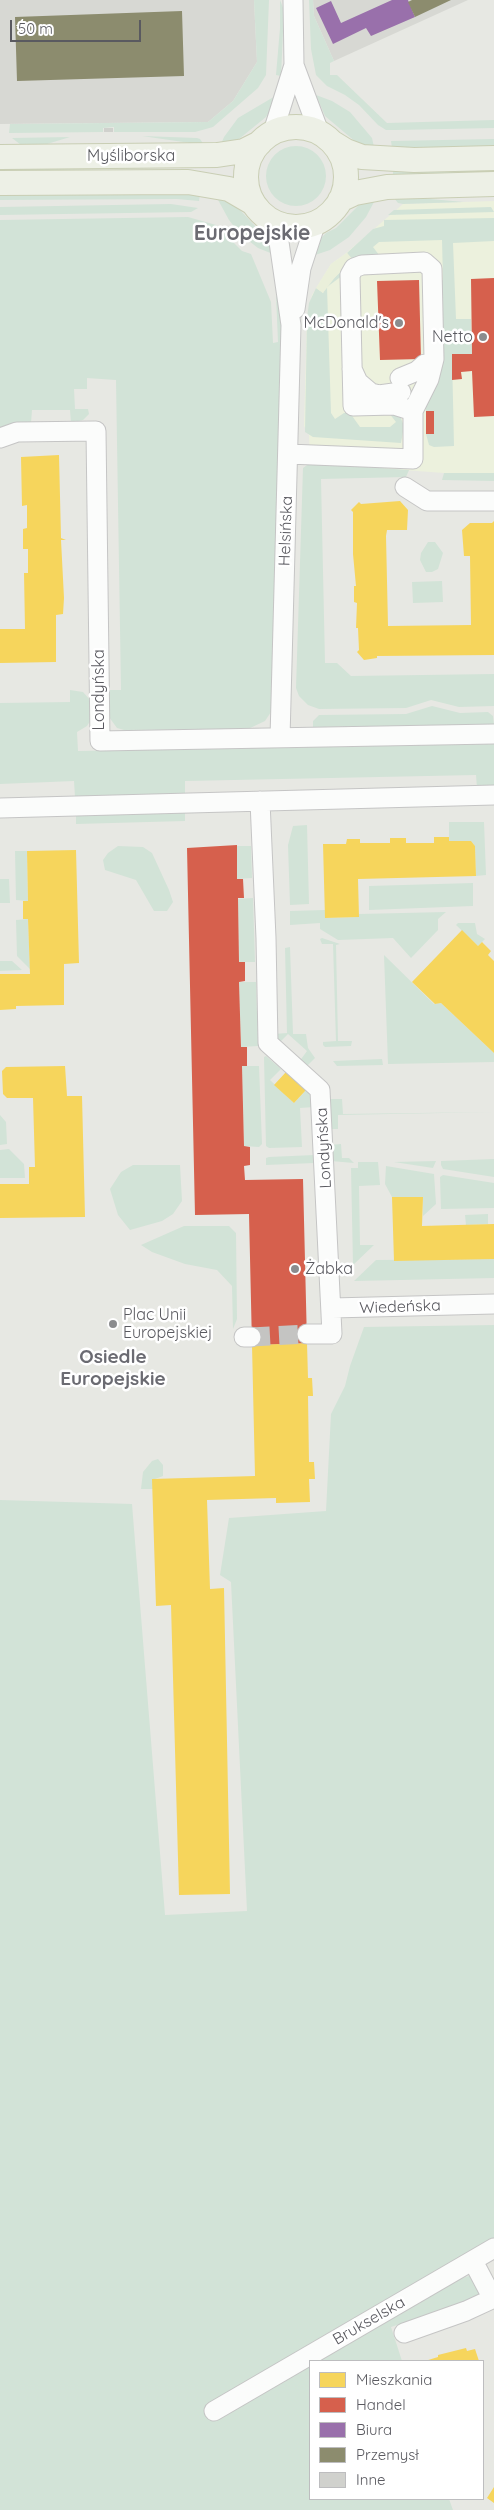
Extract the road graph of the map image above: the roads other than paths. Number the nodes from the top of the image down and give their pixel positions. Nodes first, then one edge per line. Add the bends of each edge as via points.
1 (294, 0) edge
2 (294, 65) junction
3 (326, 137) junction
4 (266, 138) junction
5 (0, 157) edge
6 (494, 158) edge
7 (0, 183) edge
8 (494, 184) edge
9 (340, 200) junction
10 (253, 203) junction
11 (272, 221) junction
12 (316, 222) junction
13 (416, 263) junction
14 (291, 324) junction
15 (352, 365) junction
16 (413, 411) junction
17 (0, 438) edge
18 (288, 454) junction
19 (405, 487) dead end
20 (494, 501) edge
21 (494, 734) edge
22 (280, 738) junction
23 (494, 795) edge
24 (260, 801) junction
25 (0, 808) edge
26 (494, 1304) edge
27 (332, 1308) junction
28 (306, 1334) tunnel mouth
29 (494, 2248) edge
30 (473, 2261) junction
31 (493, 2298) edge
32 (404, 2333) dead end
33 (214, 2411) dead end

1 - 2 street
2 - 3 street
2 - 4 street
3 - 4 main road via 296,127
3 - 6 main road via 346,152 362,157 414,160
3 - 9 main road via 342,155 346,170 346,185
4 - 5 main road, Myśliborska via 244,151 217,155
4 - 10 main road via 251,156 246,172 247,188
7 - 10 main road, Myśliborska via 188,182 229,189
8 - 9 main road via 387,187 355,193
9 - 12 main road via 330,213
10 - 11 main road
11 - 12 main road via 293,227
11 - 14 street, Helsińska via 279,242
12 - 14 street, Helsińska via 302,268
13 - 15 street via 362,264 352,271
13 - 15 street via 423,269 425,364 419,378 400,385 363,387 355,378
13 - 16 street via 427,263 432,270 434,359 429,379
14 - 18 street, Helsińska
15 - 16 street via 353,406 394,405
16 - 18 street via 413,459
17 - 22 street, Londyńska via 17,432 96,431 100,741
18 - 22 street, Helsińska
19 - 20 street via 426,501
21 - 22 street, Londyńska
23 - 24 street
24 - 25 street
24 - 27 street, Londyńska via 268,1043 320,1090
26 - 27 street, Wiedeńska
27 - 28 street via 332,1334
29 - 30 street, Brukselska
30 - 31 street, Brukselska
30 - 33 street, Brukselska
31 - 32 street, Brukselska

